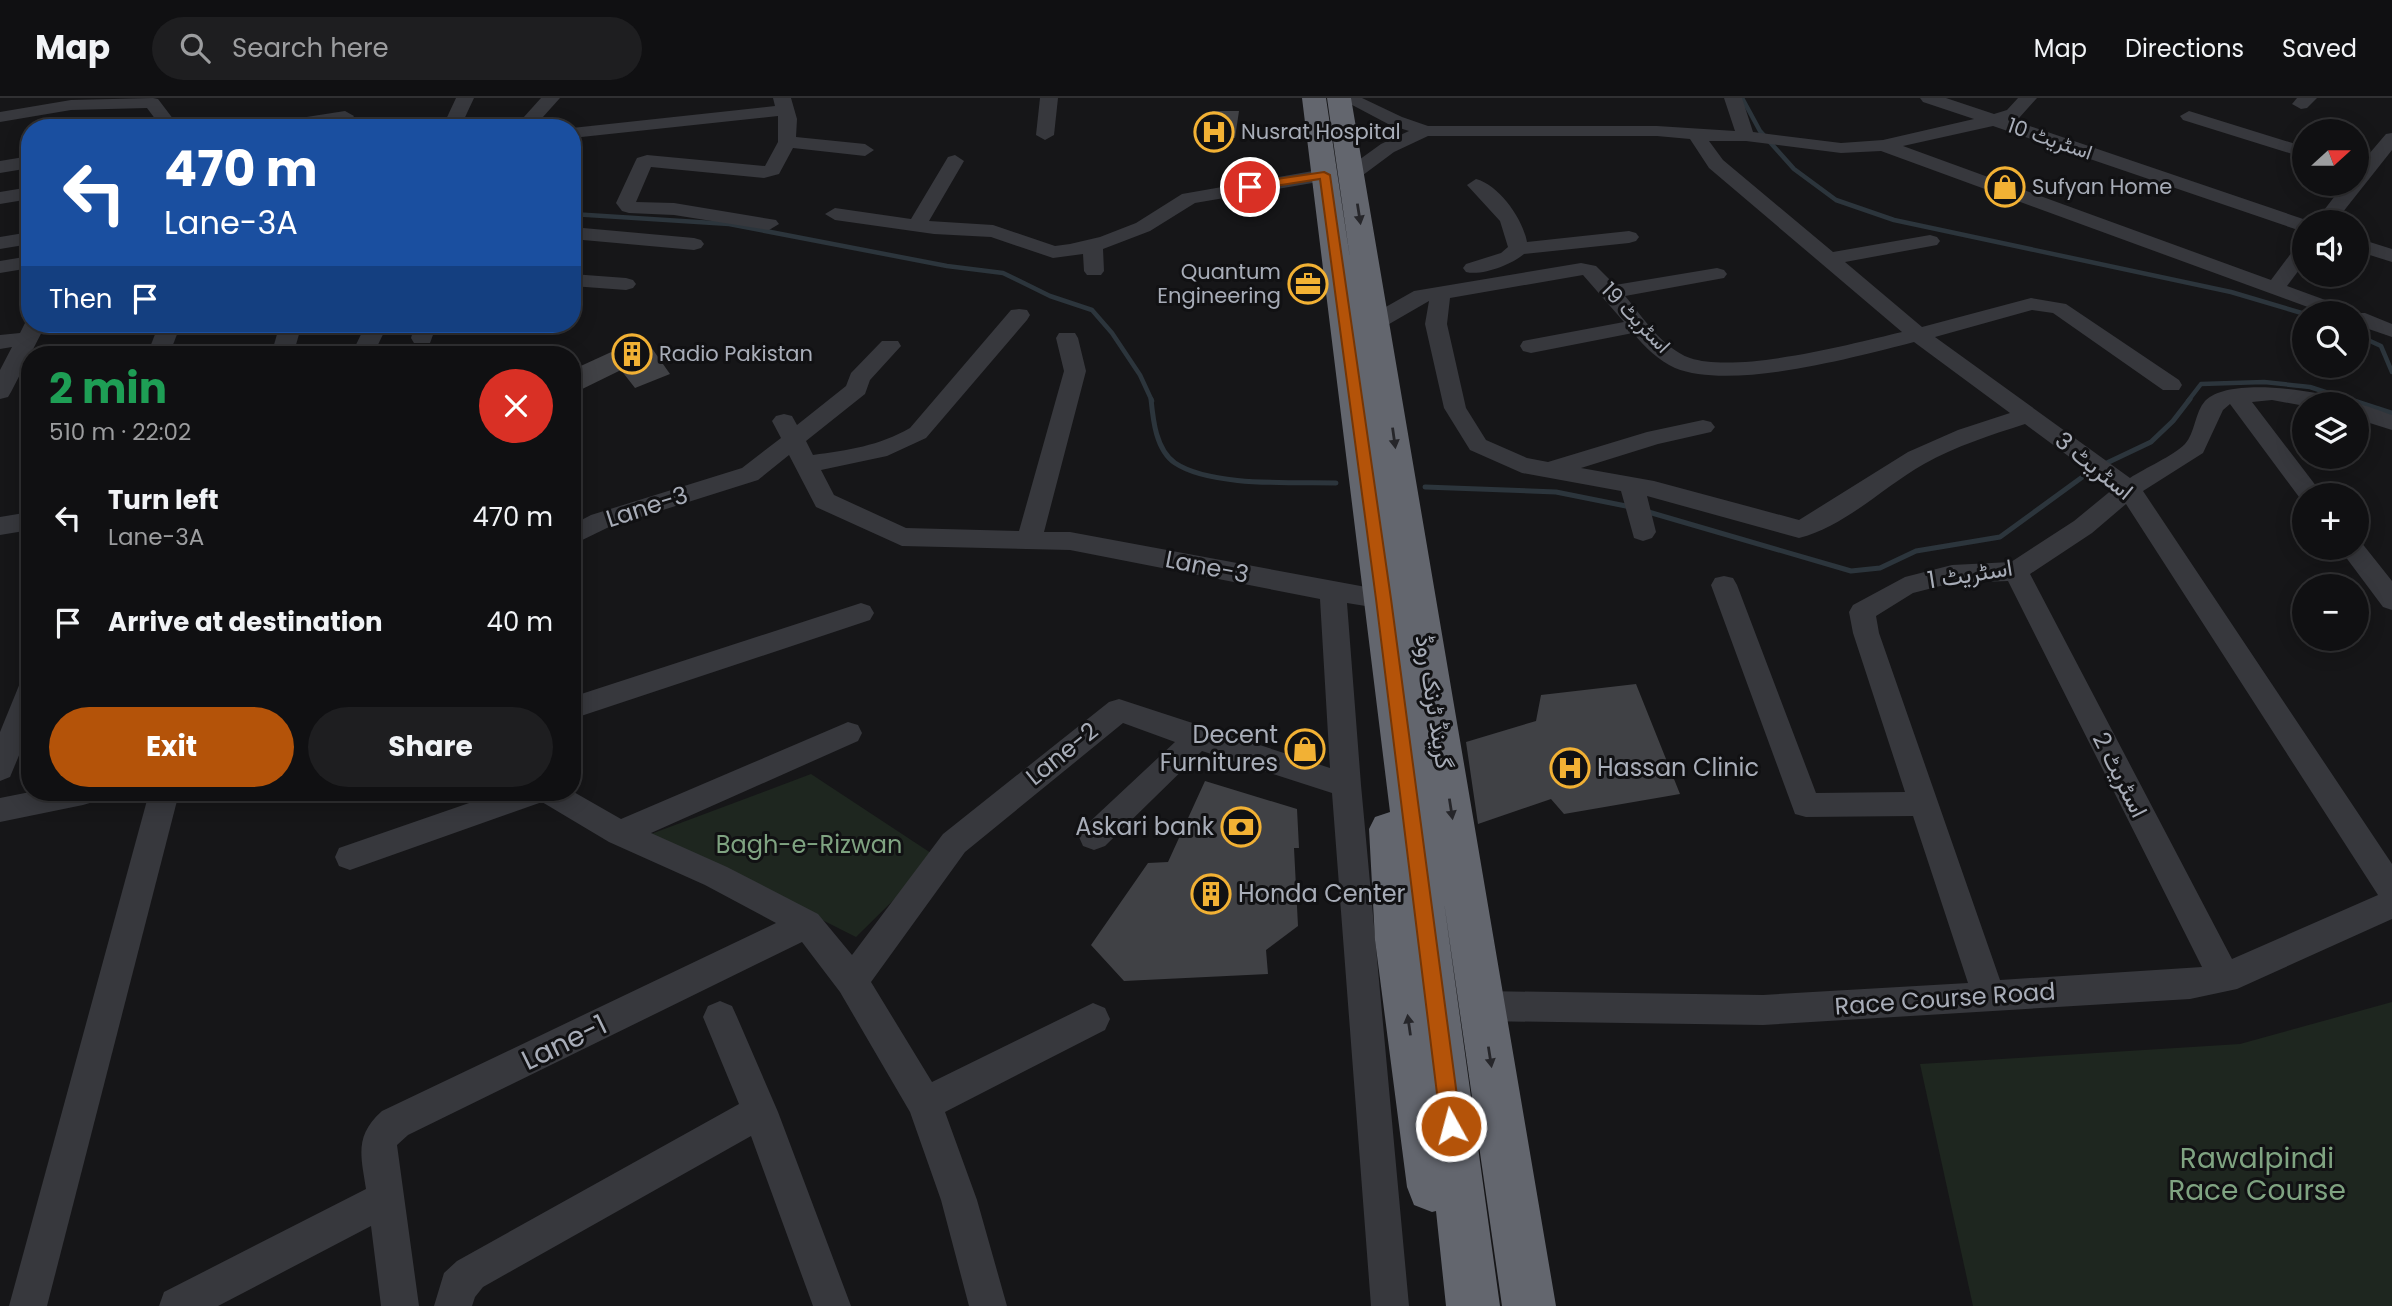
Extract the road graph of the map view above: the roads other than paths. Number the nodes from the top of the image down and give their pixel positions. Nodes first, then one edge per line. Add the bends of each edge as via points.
1 (465, 98) edge
2 (551, 98) edge
3 (1049, 98) edge
4 (1314, 98) edge
5 (1339, 98) edge
6 (1348, 98) edge
7 (1733, 98) edge
8 (1929, 98) edge
9 (2028, 98) edge
10 (73, 102) edge
11 (98, 104) junction
12 (783, 104) edge
13 (345, 114) edge
14 (2189, 116) dead end
15 (0, 117) edge
16 (103, 119) edge
17 (164, 119) edge
18 (318, 119) edge
19 (456, 119) edge
20 (531, 119) edge
21 (1995, 120) junction
22 (581, 131) edge
23 (1427, 131) junction
24 (1695, 134) junction
25 (1045, 135) dead end
26 (1761, 137) junction
27 (2392, 138) edge
28 (787, 142) junction
29 (1883, 145) junction
30 (2292, 149) edge
31 (865, 150) dead end
32 (955, 160) dead end
33 (2370, 163) edge
34 (21, 164) edge
35 (0, 167) edge
36 (2392, 171) edge
37 (2370, 173) edge
38 (1338, 175) junction
39 (1476, 185) dead end
40 (21, 194) edge
41 (0, 198) edge
42 (835, 214) dead end
43 (2292, 222) edge
44 (769, 224) dead end
45 (916, 225) junction
46 (1629, 237) dead end
47 (581, 238) edge
48 (15, 241) edge
49 (1930, 241) dead end
50 (694, 244) dead end
51 (1093, 245) junction
52 (2369, 248) edge
53 (1518, 249) junction
54 (2392, 256) edge
55 (1830, 259) junction
56 (21, 264) edge
57 (2292, 265) edge
58 (2, 267) edge
59 (1094, 271) dead end
60 (1717, 274) dead end
61 (581, 281) edge
62 (1507, 282) junction
63 (626, 284) dead end
64 (2275, 288) junction
65 (1609, 292) junction
66 (1440, 294) junction
67 (2310, 301) edge
68 (1019, 315) dead end
69 (2369, 322) edge
70 (1376, 323) junction
71 (1639, 326) junction
72 (2392, 331) edge
73 (26, 333) edge
74 (1917, 334) junction
75 (1067, 338) dead end
76 (0, 342) edge
77 (890, 346) dead end
78 (1531, 346) dead end
79 (21, 352) edge
80 (2171, 385) dead end
81 (0, 392) edge
82 (2235, 395) junction
83 (2292, 396) edge
84 (2029, 415) junction
85 (2369, 415) edge
86 (2392, 423) edge
87 (1703, 427) dead end
88 (789, 430) junction
89 (806, 464) junction
90 (1549, 470) junction
91 (2302, 483) edge
92 (2129, 489) junction
93 (21, 522) edge
94 (0, 526) edge
95 (581, 532) edge
96 (1029, 540) junction
97 (2361, 560) edge
98 (2016, 571) junction
99 (1724, 585) dead end
100 (1334, 592) junction
101 (1384, 599) junction
102 (2392, 600) edge
103 (861, 613) dead end
104 (1392, 667) junction
105 (581, 705) edge
106 (21, 714) edge
107 (848, 733) dead end
108 (1197, 738) junction
109 (0, 769) edge
110 (1346, 785) junction
111 (44, 801) edge
112 (162, 801) edge
113 (510, 801) edge
114 (565, 801) edge
115 (1924, 804) junction
116 (0, 810) edge
117 (620, 833) junction
118 (1094, 837) dead end
119 (350, 858) dead end
120 (2392, 890) edge
121 (2392, 904) edge
122 (807, 924) junction
123 (2225, 978) junction
124 (852, 981) junction
125 (1989, 996) junction
126 (1482, 1006) junction
127 (1437, 1007) junction
128 (720, 1017) dead end
129 (1093, 1019) dead end
130 (925, 1104) junction
131 (760, 1112) junction
132 (385, 1199) junction
133 (27, 1306) edge
134 (178, 1306) edge
135 (400, 1306) edge
136 (453, 1306) edge
137 (832, 1306) edge
138 (988, 1306) edge
139 (1390, 1306) edge
140 (1473, 1306) edge
141 (1529, 1306) edge

1 - 19 street
2 - 20 street
3 - 25 street
4 - 38 highway, گرینڈ ٹرنک روڈ
5 - 38 highway, گرینڈ ٹرنک روڈ
6 - 23 street
7 - 26 street
8 - 21 street, اسٹریٹ 10
9 - 21 street via 2012,114
10 - 11 street
10 - 15 street
11 - 16 street
11 - 17 street via 152,103
12 - 22 street
12 - 28 street via 788,118
13 - 18 street
14 - 30 street
21 - 29 street
21 - 43 street, اسٹریٹ 10
23 - 24 street
23 - 38 street
24 - 26 street
24 - 55 street, اسٹریٹ 3 via 1716,164
26 - 29 street via 1841,148
27 - 33 street
28 - 31 street
28 - 44 street via 772,170 764,173 644,162 626,203
29 - 64 street
32 - 45 street
34 - 35 street
36 - 37 street
38 - 51 street via 1189,198 1152,224
38 -> 70 highway, گرینڈ ٹرنک روڈ
38 - 101 highway, گرینڈ ٹرنک روڈ
39 - 53 street via 1510,219
40 - 41 street
42 - 45 street
45 - 51 street via 993,231 1053,252
46 - 53 street
47 - 50 street
48 - 58 street
49 - 55 street
51 - 59 street
52 - 54 street
53 - 62 street via 1483,264
55 - 74 street, اسٹریٹ 3
56 - 58 street
57 - 64 street
60 - 65 street
61 - 63 street
62 - 65 street, اسٹریٹ 19 via 1581,269 1595,275
62 - 66 street, اسٹریٹ 19
64 - 67 street
65 - 71 street, اسٹریٹ 19
66 - 70 street, اسٹریٹ 19 via 1421,295
66 - 90 street via 1436,324 1455,408 1478,445 1522,465
68 - 89 street via 918,433 883,450
69 - 72 street
70 -> 126 highway, گرینڈ ٹرنک روڈ
71 - 74 street, اسٹریٹ 19 via 1684,363 1719,370 1829,354
71 - 78 street
73 - 76 street
74 - 80 street, اسٹریٹ 19 via 2031,304 2059,308
74 - 84 street, اسٹریٹ 3
75 - 96 street via 1075,371
77 - 88 street via 859,378 857,389
79 - 81 street
82 - 83 street
82 - 91 street
82 - 92 street, اسٹریٹ 1 via 2214,406 2195,449
84 - 90 street via 1966,435 1916,458 1805,528 1637,508
84 - 92 street, اسٹریٹ 3
85 - 86 street
87 - 90 street
88 - 89 street, Lane-3
88 - 95 street, Lane-3 via 750,474 600,520
89 - 96 street, Lane-3 via 825,501 902,537
92 - 98 street, اسٹریٹ 1 via 2083,527
92 - 120 street, اسٹریٹ 3
93 - 94 street
96 - 100 street, Lane-3 via 1070,541
97 - 102 street
98 - 115 street, اسٹریٹ 1 via 1952,574 1905,586 1862,612
98 - 123 street, اسٹریٹ 2
99 - 115 street via 1806,805
100 - 101 street, Lane-3
100 - 110 street
101 - 104 highway, گرینڈ ٹرنک روڈ
103 - 105 street
104 - 127 highway, گرینڈ ٹرنک روڈ
140 -> 104 highway, گرینڈ ٹرنک روڈ via 1432,1188 1397,940 1387,800
106 - 109 street
107 - 117 street
108 - 110 street, Lane-2
108 - 118 street
108 - 124 street, Lane-2 via 1119,710 1109,716 954,843
110 - 139 street
111 - 116 street
112 - 133 street
113 - 119 street
114 - 117 street
115 - 125 street, اسٹریٹ 1
117 - 122 street
121 - 123 street, Race Course Road
122 - 124 street
122 - 132 street, Lane-1 via 395,1123 378,1145
123 - 125 street, Race Course Road
124 - 130 street
125 - 126 street, Race Course Road via 1763,1010
126 - 127 highway
126 -> 141 highway, گرینڈ ٹرنک روڈ
127 - 140 highway, گرینڈ ٹرنک روڈ
128 - 131 street
129 - 130 street
130 - 138 street via 959,1200
131 - 136 street via 470,1274 458,1287
131 - 137 street
132 - 134 street
132 - 135 street, Lane-1

